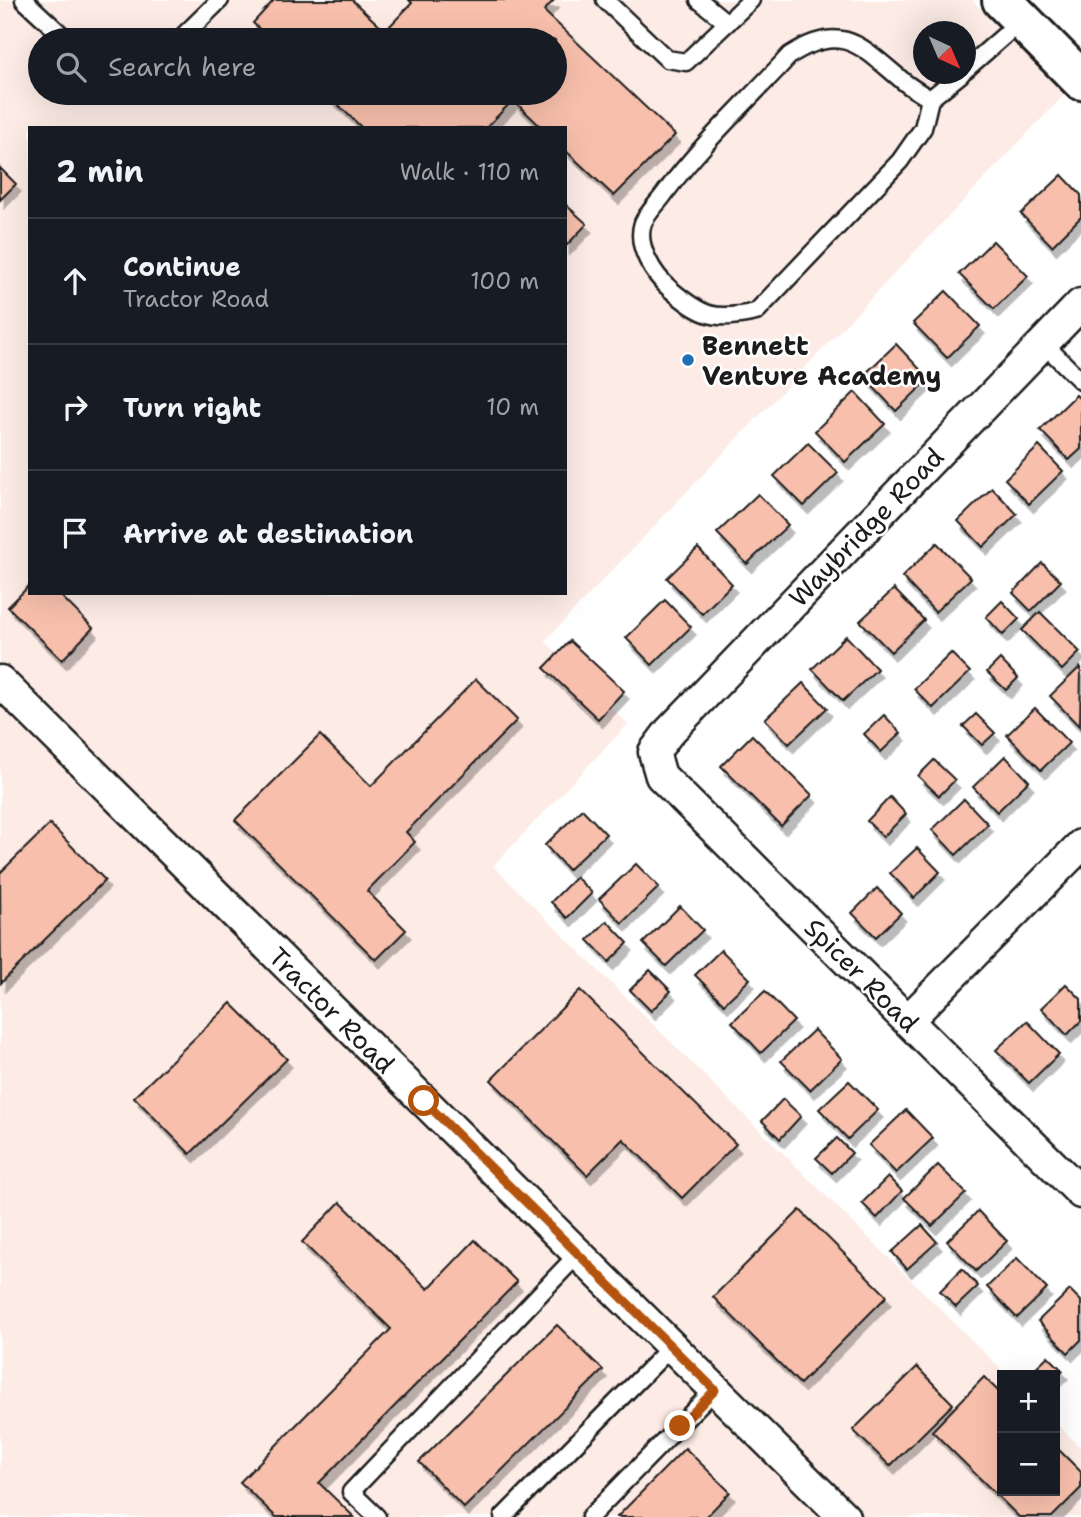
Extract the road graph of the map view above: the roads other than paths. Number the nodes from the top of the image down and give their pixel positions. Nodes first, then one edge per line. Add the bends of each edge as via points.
1 (24, 0) edge
2 (220, 0) edge
3 (605, 0) edge
4 (699, 0) edge
5 (751, 0) edge
6 (1012, 10) edge
7 (727, 23) junction
8 (53, 28) edge
9 (191, 28) edge
10 (976, 56) edge
11 (1081, 80) edge
12 (949, 84) edge
13 (930, 99) junction
14 (1081, 304) edge
15 (1044, 343) junction
16 (1081, 381) edge
17 (0, 681) edge
18 (653, 752) joint
19 (1081, 845) edge
20 (908, 1020) junction
21 (1081, 1193) edge
22 (578, 1254) junction
23 (672, 1346) junction
24 (715, 1390) junction
25 (377, 1517) edge
26 (503, 1517) edge
27 (590, 1517) edge
28 (844, 1517) edge

1 - 8 lane
2 - 9 lane
3 - 7 lane via 667,59 677,61 686,62
4 - 7 lane
5 - 7 lane
6 - 10 lane
6 - 11 street
12 - 13 lane
13 - 13 lane via 850,42 826,39 790,55 684,167 643,224 642,245 663,283 706,315 757,312 900,161 923,128
14 - 15 street, Waybridge Road
15 - 16 lane
15 - 18 street, Waybridge Road
17 - 22 street, Tractor Road
18 - 20 street, Spicer Road via 661,776
19 - 20 street
20 - 21 street, Spicer Road
22 - 23 street, Tractor Road
22 - 25 lane via 351,1492
23 - 24 street, Tractor Road
23 - 26 lane
24 - 27 lane
24 - 28 street, Tractor Road

